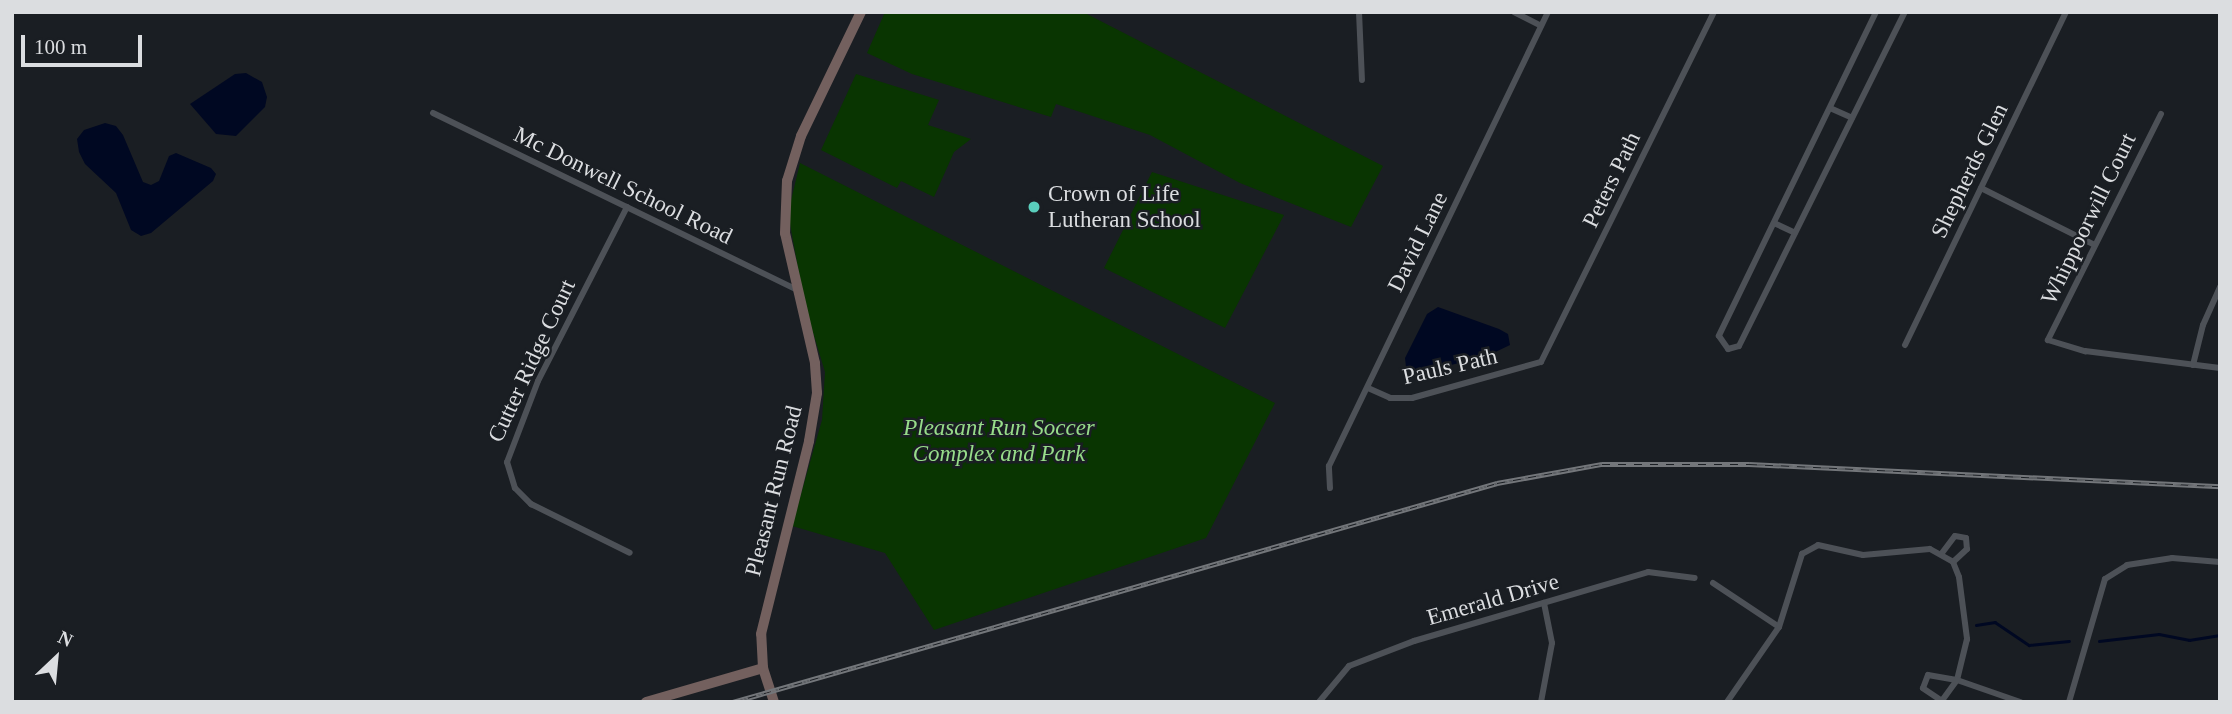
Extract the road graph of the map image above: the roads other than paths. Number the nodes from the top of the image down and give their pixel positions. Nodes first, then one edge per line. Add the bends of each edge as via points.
1 (861, 12) edge
2 (1359, 12) edge
3 (1514, 12) edge
4 (1548, 12) edge
5 (1714, 12) edge
6 (1876, 12) edge
7 (1905, 12) edge
8 (2066, 12) edge
9 (1541, 26) junction
10 (1362, 80) dead end
11 (1830, 108) junction
12 (433, 113) dead end
13 (2161, 114) dead end
14 (1852, 118) junction
15 (1981, 188) junction
16 (627, 207) junction
17 (1773, 223) junction
18 (1795, 233) junction
19 (2095, 245) junction
20 (2220, 287) edge
21 (798, 290) junction
22 (1905, 345) dead end
23 (1541, 362) joint
24 (2193, 365) junction
25 (2220, 368) edge
26 (1367, 388) junction
27 (1330, 488) dead end
28 (630, 553) dead end
29 (1942, 553) junction
30 (1953, 562) junction
31 (2220, 562) edge
32 (1695, 578) dead end
33 (1713, 583) dead end
34 (1544, 603) junction
35 (1779, 627) junction
36 (763, 668) junction
37 (1956, 680) junction
38 (1941, 701) edge
39 (646, 702) edge
40 (774, 702) edge
41 (1319, 702) edge
42 (1541, 702) edge
43 (1727, 702) edge
44 (2020, 702) edge
45 (2069, 702) edge

1 - 21 main road, Pleasant Run Road via 804,129 787,181 785,233
2 - 10 street
3 - 9 street
4 - 9 street, David Lane
5 - 23 street, Peters Path
6 - 11 street
7 - 14 street
8 - 15 street, Shepherds Glen
9 - 26 street, David Lane
11 - 14 street
11 - 17 street
12 - 16 street, Mc Donwell School Road
13 - 19 street, Whippoorwill Court
14 - 18 street
15 - 19 street
15 - 22 street, Shepherds Glen
16 - 21 street, Mc Donwell School Road
16 - 28 street, Cutter Ridge Court via 538,381 507,462 515,488 531,504
17 - 18 street
17 - 18 street via 1719,336 1728,349 1739,346
19 - 24 street, Whippoorwill Court via 2048,340 2085,351
20 - 24 street via 2203,325
21 - 36 main road, Pleasant Run Road via 817,393 764,614
23 - 26 street, Pauls Path via 1412,398 1390,398
24 - 25 street
26 - 27 street, David Lane via 1329,466
29 - 30 street
29 - 30 street via 1955,536 1966,538 1967,549
29 - 35 street via 1921,548 1863,555 1812,545 1796,569
30 - 37 street via 1967,639
31 - 45 street via 2172,558 2127,565 2105,579
32 - 34 street, Emerald Drive via 1648,572
33 - 35 street
34 - 41 street, Emerald Drive via 1366,657 1340,672
34 - 42 street via 1552,643
35 - 43 street
36 - 39 main road
36 - 40 main road, Pleasant Run Road
37 - 38 street
37 - 38 street via 1933,674 1924,678 1926,692
37 - 44 street

